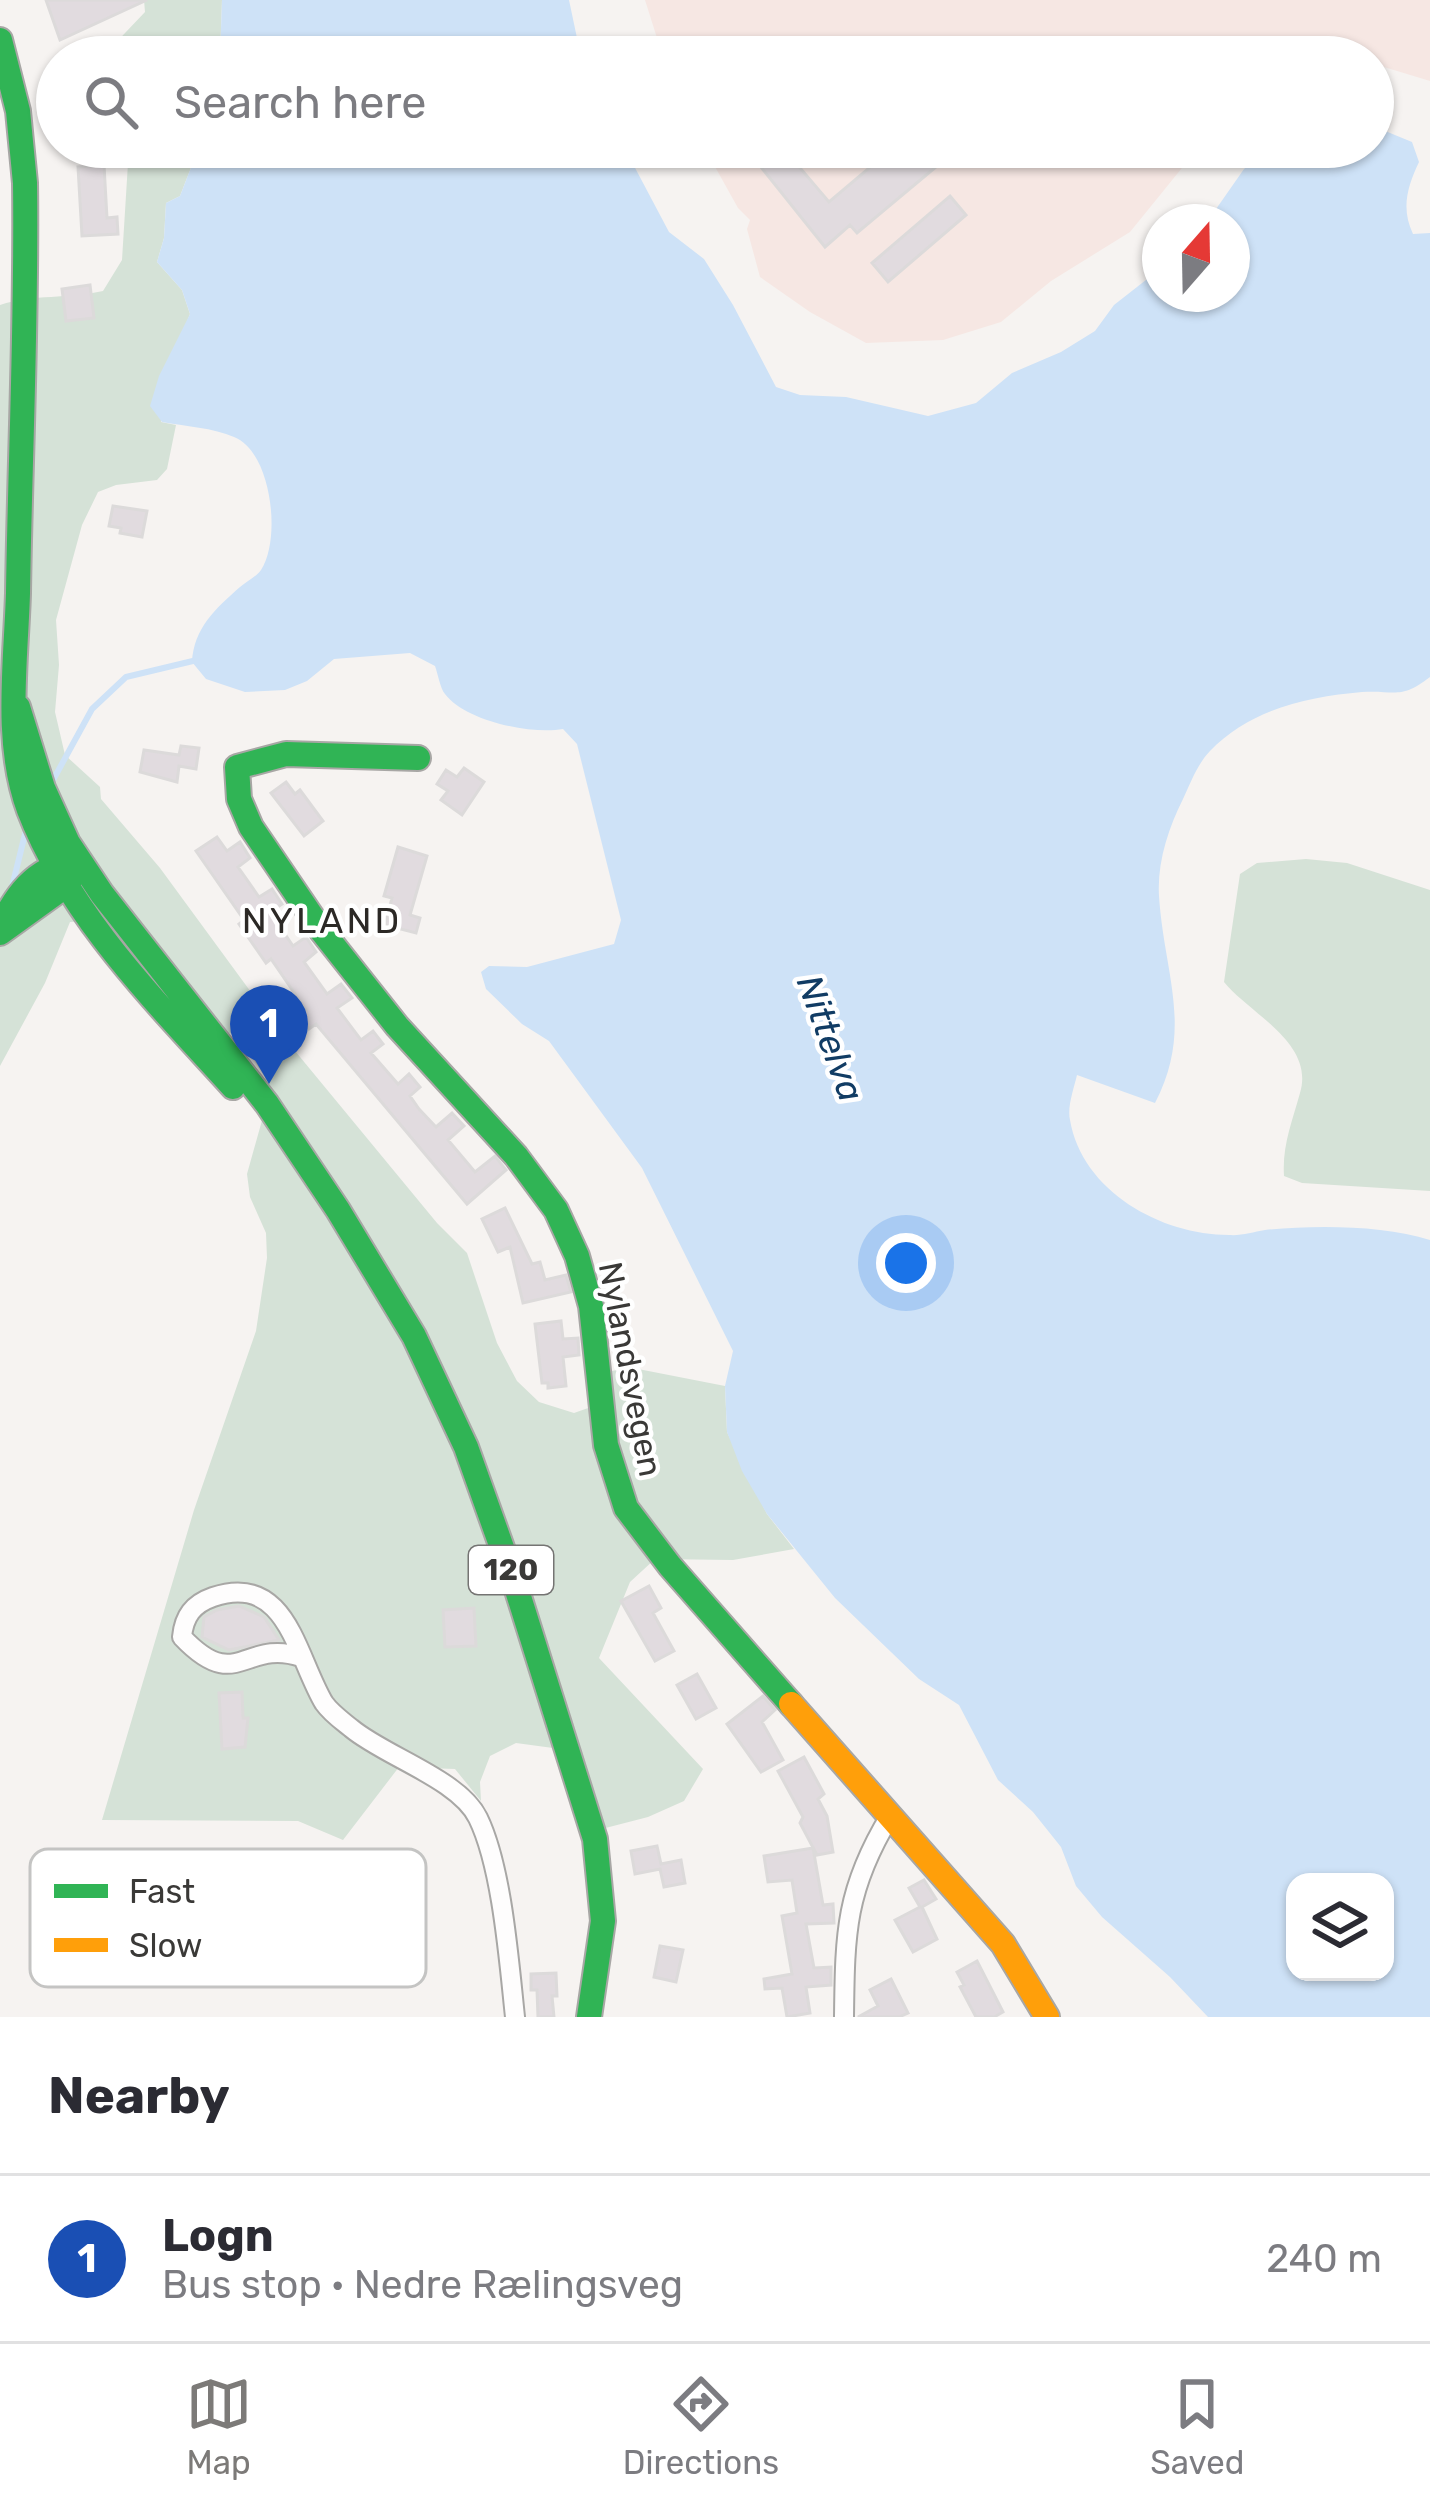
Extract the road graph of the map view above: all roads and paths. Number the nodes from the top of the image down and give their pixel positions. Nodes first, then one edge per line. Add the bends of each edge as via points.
1 (0, 40) edge
2 (418, 758) dead end
3 (68, 870) junction
4 (0, 930) edge
5 (301, 1657) junction
6 (890, 1816) junction
7 (515, 2017) edge
8 (589, 2017) edge
9 (844, 2017) edge
10 (1047, 2017) edge

1 - 3 main road, 120 via 16,94 25,177 18,707
2 - 6 main road, Nylandsvegen via 286,754 237,767 235,792 316,927 556,1208 598,1341 600,1410 625,1506
3 - 4 main road via 21,890
3 - 8 main road, 120 via 169,1013 302,1160 359,1241 466,1447 595,1840 603,1921
5 - 5 street via 279,1650 218,1665 182,1637 183,1622 195,1604 217,1595 268,1599
5 - 7 street via 327,1708 459,1796 478,1818
6 - 9 street via 856,1881 845,1925
6 - 10 main road, Nylandsvegen via 1003,1944

